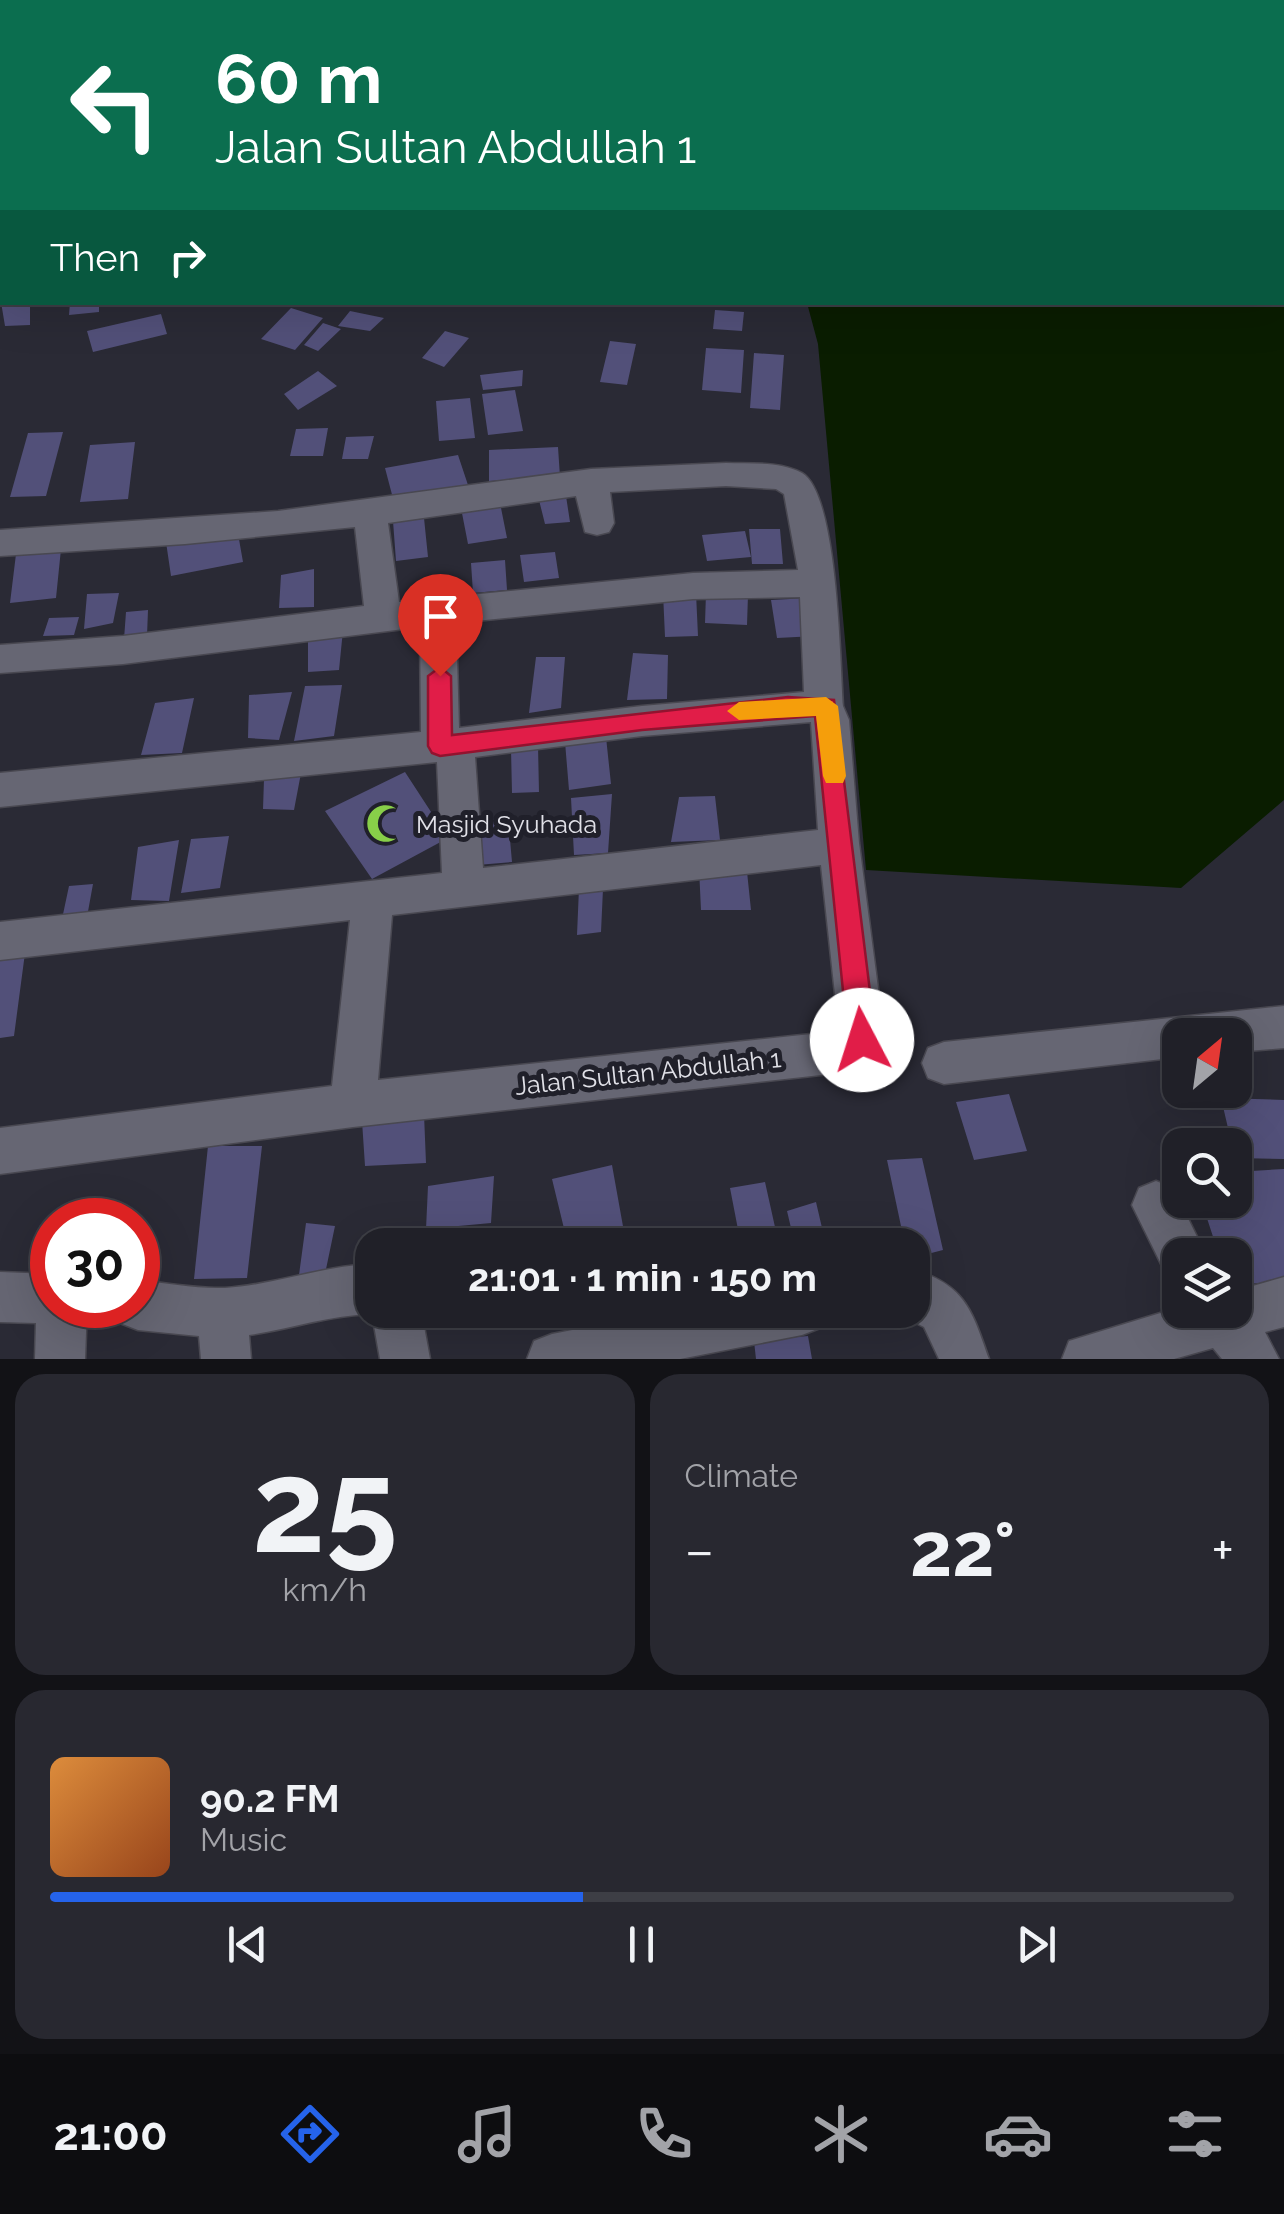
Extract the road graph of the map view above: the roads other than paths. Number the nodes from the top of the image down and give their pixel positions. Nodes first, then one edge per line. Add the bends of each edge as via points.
1 (591, 480) junction
2 (370, 513) junction
3 (597, 522) dead end
4 (0, 543) edge
5 (815, 582) junction
6 (438, 611) junction
7 (384, 618) junction
8 (0, 659) edge
9 (824, 706) junction
10 (448, 745) junction
11 (0, 790) edge
12 (840, 845) junction
13 (464, 888) junction
14 (373, 899) junction
15 (0, 941) edge
16 (1284, 1026) edge
17 (1252, 1029) edge
18 (1162, 1038) edge
19 (944, 1063) dead end
20 (353, 1105) junction
21 (0, 1151) edge
22 (1156, 1205) dead end
23 (1173, 1238) edge
24 (355, 1289) edge
25 (0, 1297) edge
26 (30, 1299) edge
27 (930, 1300) edge
28 (1284, 1302) edge
29 (1252, 1308) edge
30 (191, 1321) edge
31 (61, 1328) edge
32 (399, 1328) edge
33 (733, 1328) edge
34 (1179, 1328) edge
35 (1228, 1328) edge
36 (648, 1350) edge
37 (60, 1359) edge
38 (405, 1359) edge
39 (552, 1359) edge
40 (964, 1359) edge
41 (1087, 1359) edge
42 (1254, 1359) edge

1 - 2 street, Jalan Sultan Abdullah 1
1 - 3 street
1 - 5 street, Jalan Sultan Abdullah 1 via 788,480 801,494
2 - 4 street via 150,536
2 - 7 street
5 - 6 street via 693,586
5 - 9 street, Jalan Sultan Abdullah 1
6 - 7 street
6 - 10 street
7 - 8 street
9 - 10 street
9 - 12 street, Jalan Sultan Abdullah 1
10 - 11 street
10 - 13 street
12 - 13 street
12 - 20 street, Jalan Sultan Abdullah 1 via 862,1034 856,1049
13 - 14 street
14 - 15 street
14 - 20 street
16 - 17 street
18 - 19 street
20 - 21 street, Jalan Sultan Abdullah 1
22 - 23 street
24 - 30 street
25 - 26 street
27 - 40 street via 943,1310
28 - 29 street
31 - 37 street
32 - 38 street
33 - 36 street
34 - 41 street
35 - 42 street
36 - 39 street

